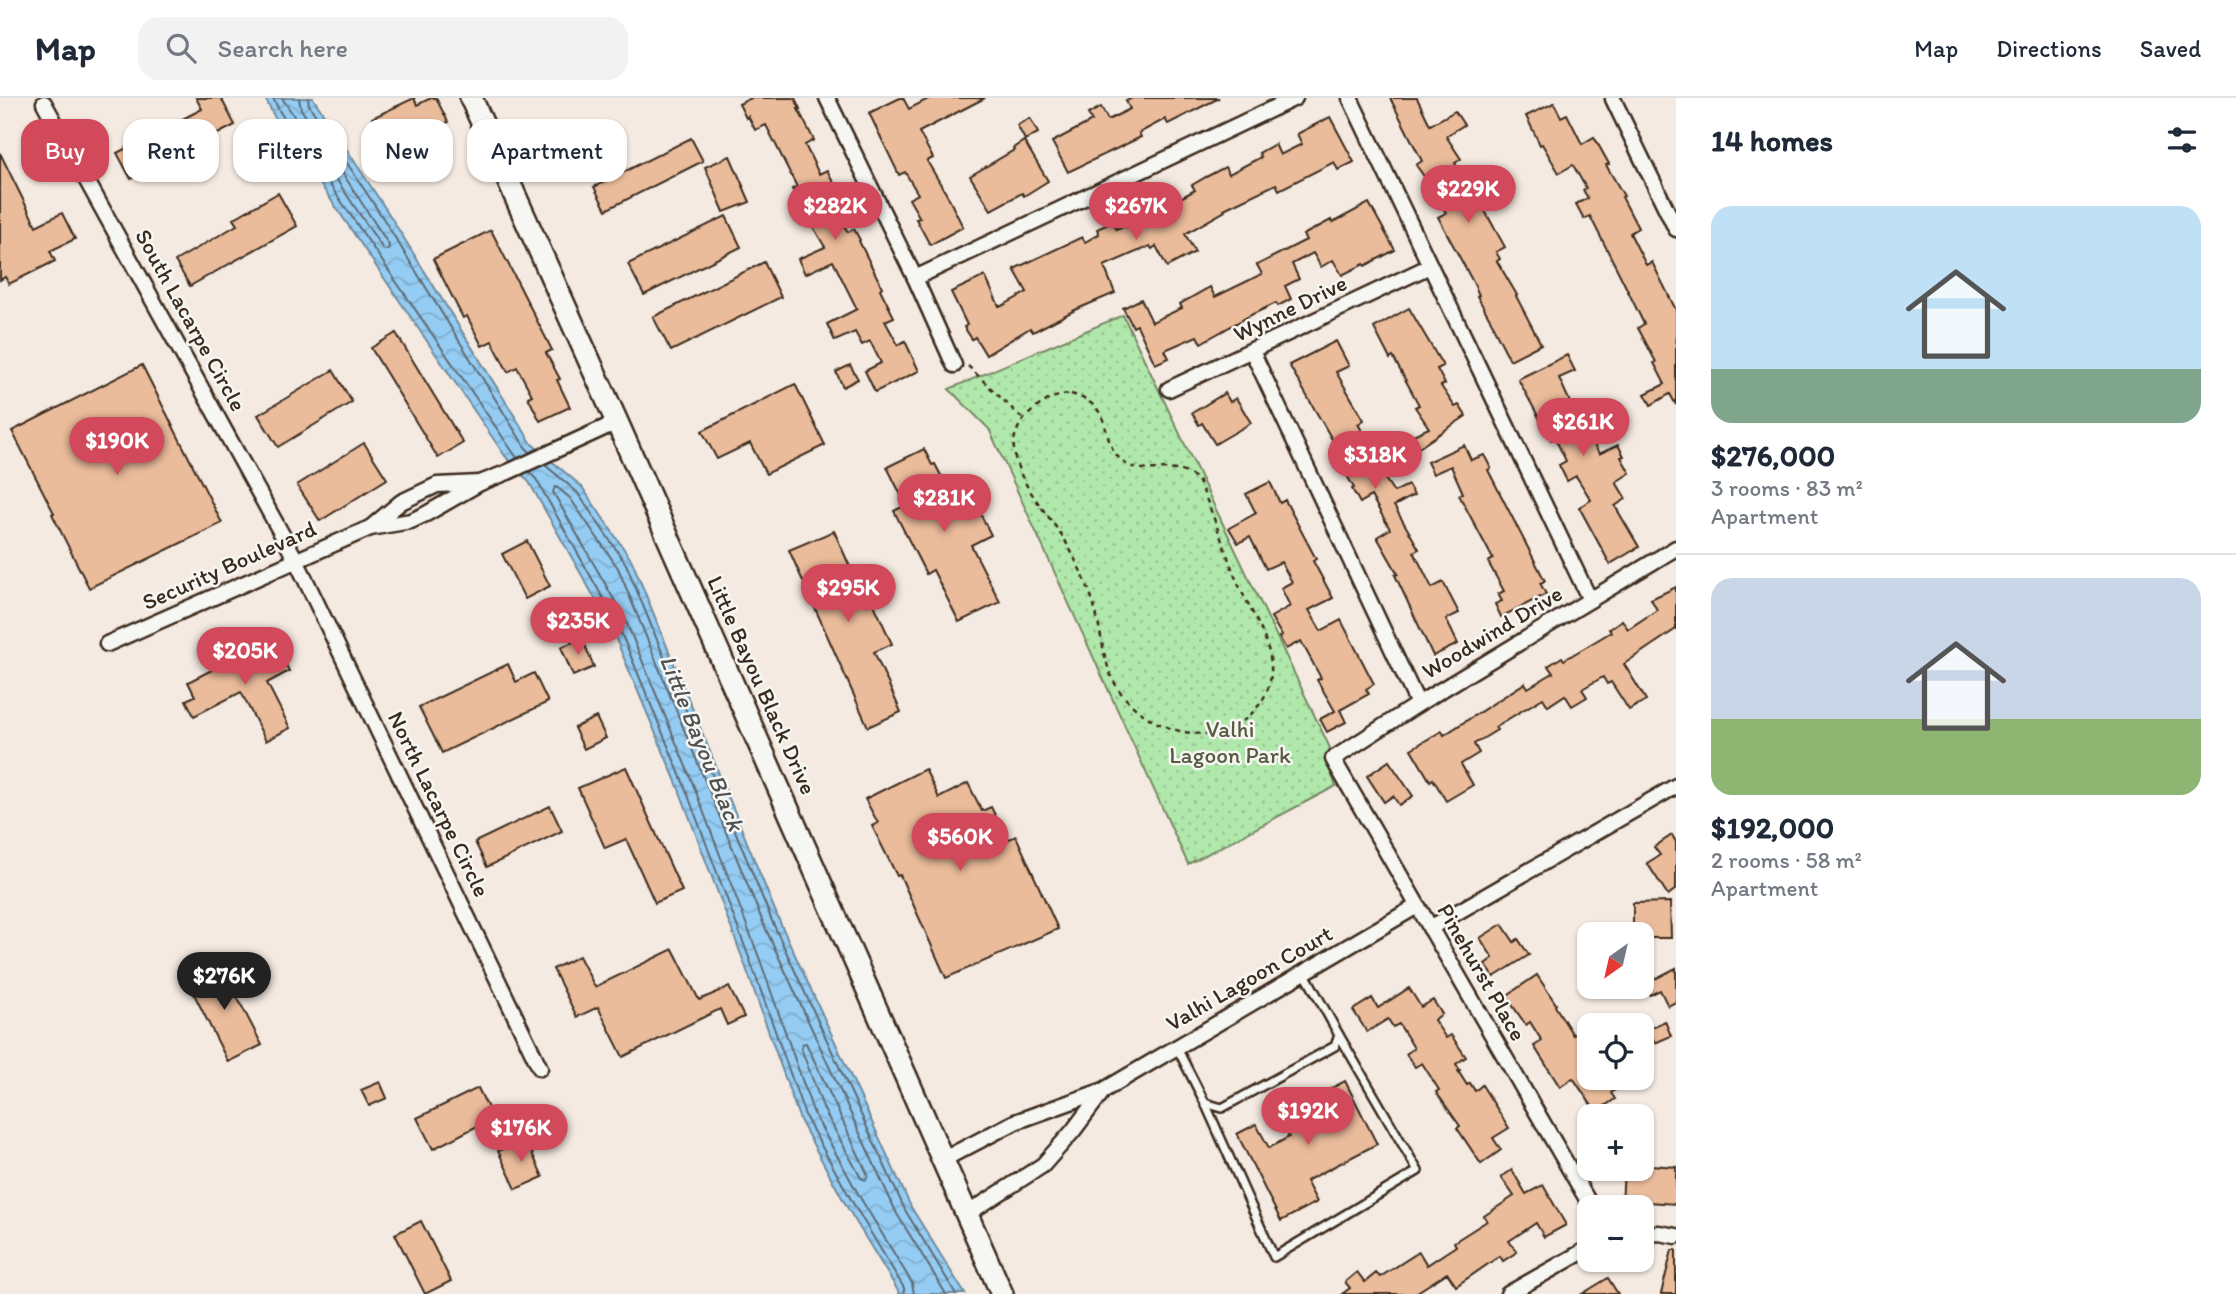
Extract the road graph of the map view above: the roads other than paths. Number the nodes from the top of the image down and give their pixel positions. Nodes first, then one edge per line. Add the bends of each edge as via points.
1 (471, 98) edge
2 (827, 98) edge
3 (1295, 98) edge
4 (1350, 98) edge
5 (1613, 99) edge
6 (44, 103) dead end
7 (1676, 229) edge
8 (1430, 266) junction
9 (915, 278) junction
10 (1252, 351) junction
11 (960, 365) road end
12 (1169, 389) dead end
13 (617, 422) junction
14 (480, 483) junction
15 (370, 528) junction
16 (1676, 548) edge
17 (296, 560) junction
18 (1590, 600) junction
19 (107, 644) dead end
20 (1418, 704) junction
21 (1333, 759) joint
22 (1676, 786) edge
23 (1417, 906) junction
24 (1430, 928) junction
25 (1304, 972) junction
26 (1339, 1035) junction
27 (1177, 1047) junction
28 (540, 1068) dead end
29 (1104, 1090) junction
30 (1205, 1103) junction
31 (943, 1159) junction
32 (1584, 1195) edge
33 (967, 1214) junction
34 (1654, 1233) edge
35 (1676, 1236) edge
36 (1577, 1255) edge
37 (1002, 1294) edge
38 (1508, 1294) edge

1 - 13 main road, Little Bayou Black Drive
2 - 9 street
3 - 9 street
4 - 8 street
5 - 7 street
6 - 17 street, South Lacarpe Circle
8 - 10 street, Wynne Drive
8 - 18 street
9 - 11 street
10 - 12 street, Wynne Drive
10 - 20 street
13 - 14 street, Security Boulevard
13 - 31 main road, Little Bayou Black Drive
14 - 15 street, Security Boulevard via 419,517
14 - 15 street, Security Boulevard via 437,485 401,502
15 - 17 street, Security Boulevard
16 - 18 street, Woodwind Drive
17 - 19 street, Security Boulevard
17 - 28 street, North Lacarpe Circle
18 - 20 street, Woodwind Drive
20 - 21 street, Woodwind Drive
21 - 23 street, Pinehurst Place
22 - 24 street
23 - 24 street, Pinehurst Place
23 - 25 street, Valhi Lagoon Court
24 - 32 street, Pinehurst Place
25 - 26 lane
25 - 27 street, Valhi Lagoon Court
26 - 30 lane via 1335,1046 1223,1108
26 - 30 lane via 1418,1171 1274,1257
27 - 29 street, Valhi Lagoon Court
27 - 30 lane
29 - 31 street, Valhi Lagoon Court via 1015,1122
29 - 33 street, Valhi Lagoon Court via 1043,1166
31 - 33 main road, Little Bayou Black Drive
33 - 37 main road, Little Bayou Black Drive
34 - 35 street
36 - 38 street

